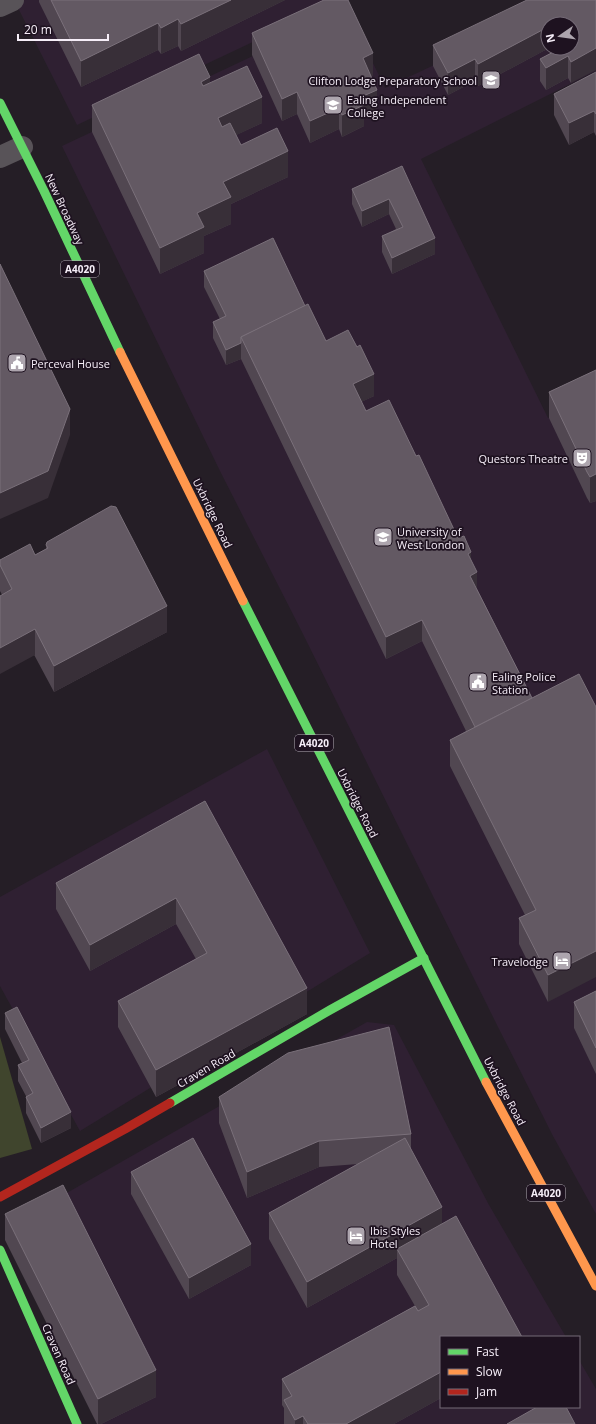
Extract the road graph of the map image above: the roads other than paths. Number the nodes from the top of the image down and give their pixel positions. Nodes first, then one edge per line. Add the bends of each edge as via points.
1 (13, 0) edge
2 (0, 6) edge
3 (0, 103) edge
4 (22, 147) junction
5 (0, 157) edge
6 (108, 326) joint
7 (424, 958) junction
8 (0, 1196) edge
9 (0, 1250) edge
10 (596, 1286) edge
11 (77, 1424) edge

1 - 2 street
3 - 4 main road, New Broadway / A4020
4 - 5 street
4 - 6 main road, New Broadway / A4020
6 - 7 main road, Uxbridge Road / A4020 via 286,688
7 - 8 main road, Craven Road via 125,1129
7 - 10 main road, Uxbridge Road / A4020 via 482,1074
9 - 11 main road, Craven Road

